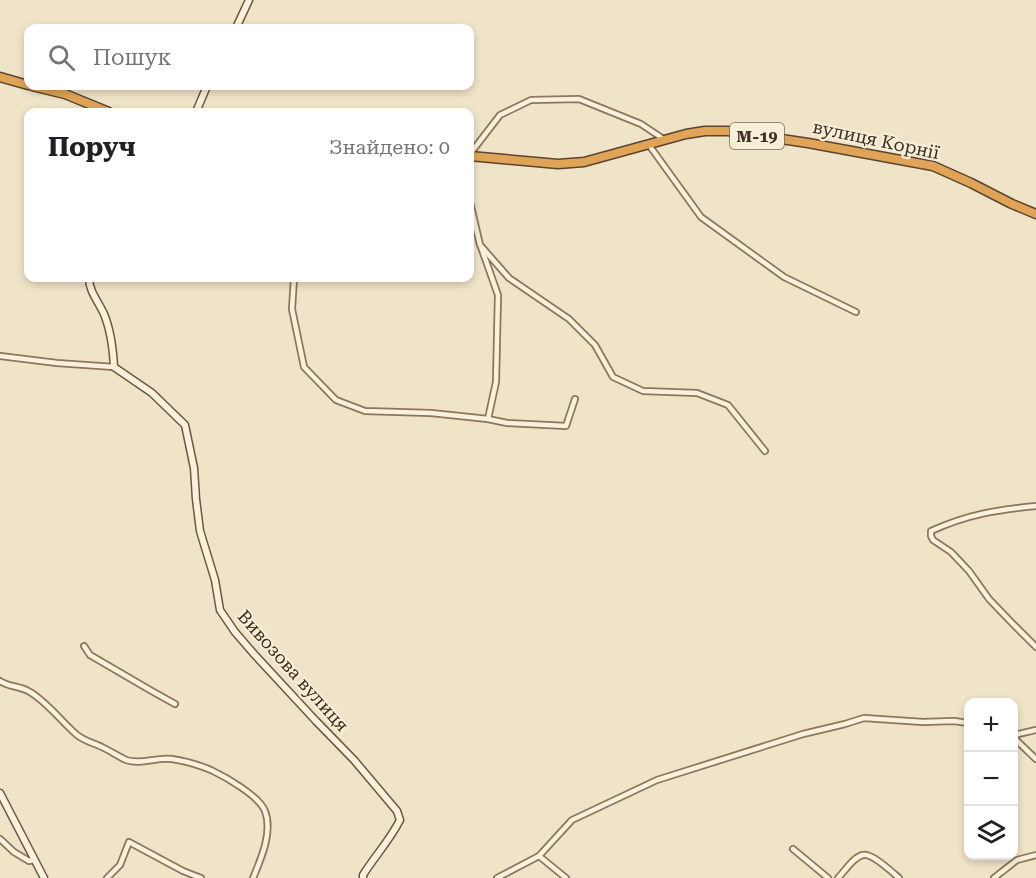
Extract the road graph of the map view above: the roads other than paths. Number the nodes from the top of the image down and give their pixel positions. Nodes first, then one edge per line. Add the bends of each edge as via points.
1 (249, 0) edge
2 (238, 24) edge
3 (0, 77) edge
4 (24, 83) edge
5 (49, 90) edge
6 (205, 90) edge
7 (99, 108) edge
8 (198, 108) edge
9 (665, 140) junction
10 (649, 145) junction
11 (474, 150) edge
12 (474, 155) edge
13 (1036, 214) edge
14 (474, 219) edge
15 (480, 245) junction
16 (89, 282) edge
17 (294, 282) edge
18 (856, 312) dead end
19 (0, 356) edge
20 (114, 367) junction
21 (575, 399) dead end
22 (488, 419) junction
23 (765, 451) dead end
24 (1036, 506) edge
25 (84, 646) dead end
26 (1036, 647) edge
27 (0, 681) edge
28 (175, 704) dead end
29 (964, 722) edge
30 (1036, 730) edge
31 (1018, 735) edge
32 (1018, 740) edge
33 (1036, 759) edge
34 (0, 793) edge
35 (0, 839) edge
36 (793, 849) dead end
37 (1036, 855) edge
38 (539, 856) junction
39 (34, 860) junction
40 (44, 878) edge
41 (106, 878) edge
42 (201, 878) edge
43 (253, 878) edge
44 (363, 878) edge
45 (497, 878) edge
46 (566, 878) edge
47 (828, 878) edge
48 (838, 878) edge
49 (899, 878) edge
50 (994, 878) edge

1 - 2 street
3 - 4 highway
5 - 7 highway
6 - 8 street
9 - 10 highway, вулиця Корнії / М-19
9 - 11 street, вулиця Корнії via 641,124 579,99 531,100 500,116
9 - 13 highway, вулиця Корнії / М-19 via 705,131 728,131 933,166
10 - 12 highway, вулиця Корнії / М-19 via 584,162 558,164
10 - 18 street via 701,217 784,277
14 - 15 street
15 - 22 street via 498,295 496,382
15 - 23 street via 509,278 570,319 595,345 613,376 643,391 697,393 728,405
16 - 20 street via 104,314
17 - 22 street via 292,309 304,367 336,400 365,411
19 - 20 street
20 - 44 street, Вивозова вулиця via 152,393 184,425 194,468 200,531 220,610 285,689 397,811 400,820 393,835
21 - 22 street via 566,426
24 - 26 street via 998,509 931,531 933,540 951,552 989,599
25 - 28 street via 90,655
27 - 43 street via 31,692 80,738 129,761 184,761 211,770 252,796 263,807 267,820 266,839
29 - 38 street via 864,718 803,734 657,780 572,820
30 - 31 street
32 - 33 street
34 - 39 street
35 - 39 street via 14,852
36 - 47 street
37 - 50 street via 1017,860
38 - 45 street
38 - 46 street
39 - 40 street
41 - 42 street via 120,865 129,842
48 - 49 street via 854,861 870,855

